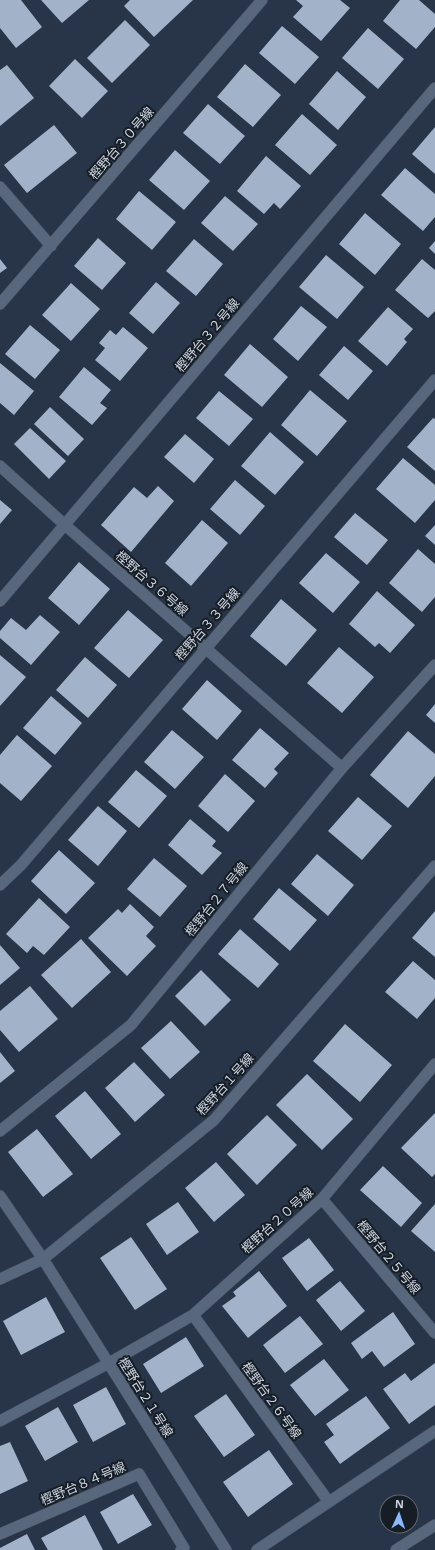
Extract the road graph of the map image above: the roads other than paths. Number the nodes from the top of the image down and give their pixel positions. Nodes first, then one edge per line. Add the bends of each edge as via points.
1 (262, 0) edge
2 (435, 88) edge
3 (0, 187) edge
4 (51, 246) junction
5 (0, 304) edge
6 (435, 380) edge
7 (0, 466) edge
8 (65, 525) junction
9 (0, 601) edge
10 (205, 648) junction
11 (435, 665) edge
12 (342, 768) junction
13 (435, 866) edge
14 (0, 885) edge
15 (433, 1070) edge
16 (0, 1131) edge
17 (0, 1196) edge
18 (322, 1199) junction
19 (43, 1259) junction
20 (0, 1279) edge
21 (193, 1315) junction
22 (435, 1333) edge
23 (109, 1363) junction
24 (0, 1421) edge
25 (435, 1431) edge
26 (329, 1502) junction
27 (435, 1525) edge
28 (0, 1534) edge
29 (181, 1550) edge
30 (226, 1550) edge
31 (257, 1550) edge
32 (396, 1550) edge

1 - 4 street, 樫野台３０号線
2 - 8 street, 樫野台３２号線
3 - 4 street
4 - 5 street, 樫野台３０号線
6 - 10 street, 樫野台３３号線
7 - 8 street, 樫野台３６号線
8 - 9 street, 樫野台３２号線
8 - 10 street, 樫野台３６号線
10 - 12 street, 樫野台３６号線
10 - 14 street, 樫野台３３号線 via 21,865
11 - 12 street, 樫野台２７号線
12 - 16 street, 樫野台２７号線 via 131,1025
13 - 19 street, 樫野台１号線 via 214,1120
15 - 18 street, 樫野台２０号線
17 - 19 street, 樫野台２１号線
18 - 21 street, 樫野台２０号線
18 - 22 street, 樫野台２５号線
19 - 20 street, 樫野台１号線
19 - 23 street, 樫野台２１号線
21 - 23 street, 樫野台２０号線
21 - 26 street, 樫野台２６号線
23 - 24 street, 樫野台２０号線
23 - 30 street, 樫野台２１号線
25 - 26 street
26 - 31 street
27 - 32 street
28 - 29 street, 樫野台８４号線 via 139,1474 184,1548

